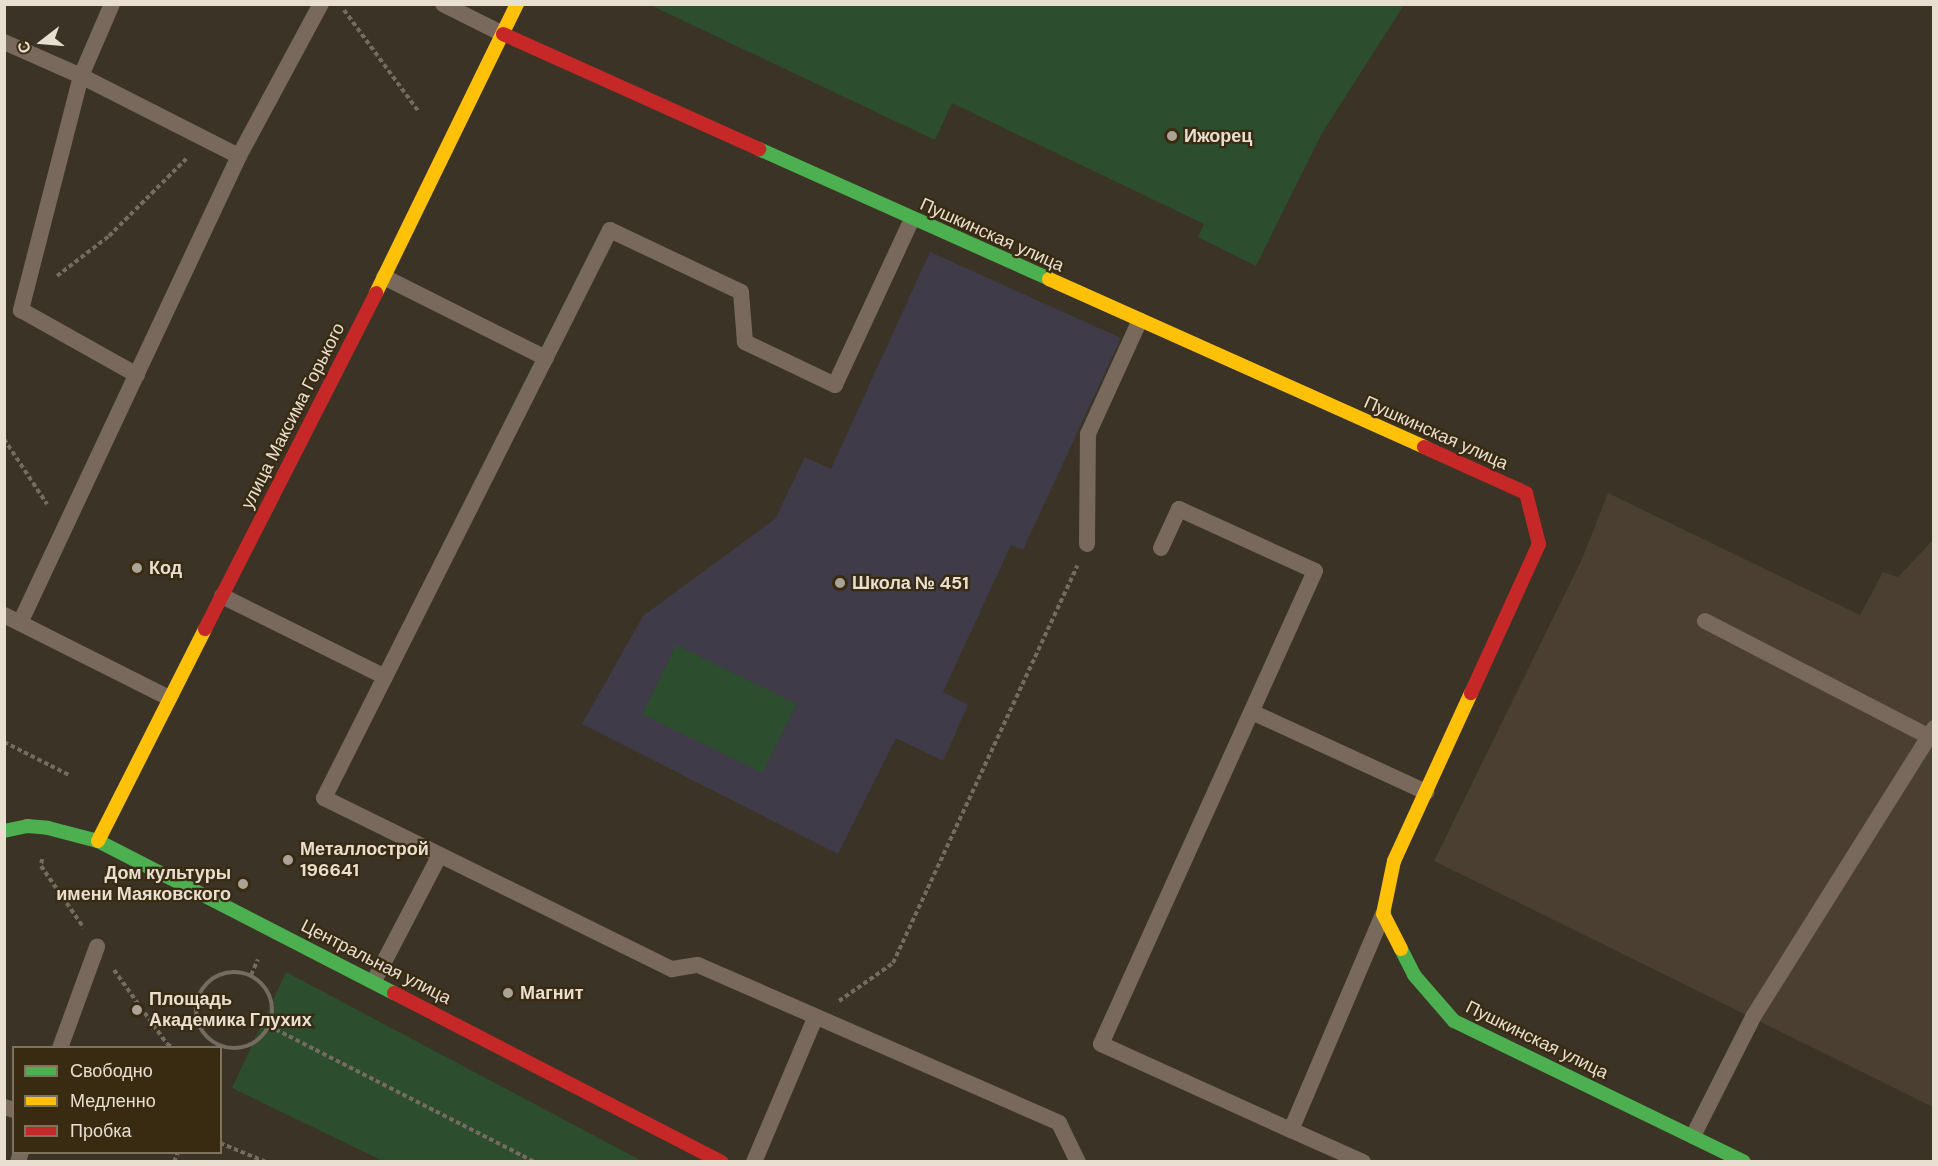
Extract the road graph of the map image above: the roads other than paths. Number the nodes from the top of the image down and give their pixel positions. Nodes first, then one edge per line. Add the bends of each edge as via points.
1 (112, 4) edge
2 (321, 4) edge
3 (443, 4) edge
4 (517, 4) edge
5 (503, 34) junction
6 (4, 42) edge
7 (81, 76) junction
8 (239, 156) junction
9 (912, 219) junction
10 (384, 277) junction
11 (1140, 320) junction
12 (546, 358) junction
13 (136, 375) junction
14 (1087, 544) road end
15 (1161, 548) dead end
16 (222, 596) junction
17 (4, 615) edge
18 (1705, 621) dead end
19 (20, 623) junction
20 (385, 677) junction
21 (169, 698) junction
22 (1252, 712) junction
23 (1932, 735) edge
24 (1426, 792) junction
25 (4, 831) edge
26 (98, 841) junction
27 (440, 855) junction
28 (1383, 914) junction
29 (97, 946) dead end
30 (374, 981) junction
31 (815, 1018) junction
32 (60, 1046) edge
33 (1291, 1130) junction
34 (1693, 1137) junction
35 (722, 1161) edge
36 (754, 1161) edge
37 (1078, 1161) edge
38 (1363, 1161) edge
39 (1744, 1161) edge

1 - 7 lane
2 - 8 lane
3 - 5 lane
4 - 5 street, улица Максима Горького
5 - 9 street, Пушкинская улица
5 - 10 street, улица Максима Горького
6 - 7 lane
7 - 8 lane
7 - 13 lane via 21,310
8 - 13 lane
9 - 11 street, Пушкинская улица
9 - 12 lane via 835,385 745,342 741,292 610,230
10 - 12 lane
10 - 16 street, улица Максима Горького
11 - 14 lane via 1088,434
11 - 24 street, Пушкинская улица via 1526,493 1539,544
12 - 20 lane
13 - 19 lane
15 - 22 lane via 1179,509 1315,571
16 - 20 lane
16 - 21 street, улица Максима Горького
17 - 19 lane
18 - 23 lane
19 - 21 lane
20 - 27 lane via 324,798
21 - 26 street, улица Максима Горького
22 - 24 lane
22 - 33 lane via 1101,1044
23 - 34 lane via 1753,1017
24 - 28 street, Пушкинская улица via 1394,861
25 - 26 street, Центральная улица via 27,826 48,828
26 - 30 street, Центральная улица
27 - 30 lane
27 - 31 lane via 672,969 698,965
28 - 33 lane
28 - 34 street, Пушкинская улица via 1414,975 1454,1021
29 - 32 lane
30 - 35 street, Центральная улица
31 - 36 lane
31 - 37 lane via 1059,1123
33 - 38 lane
34 - 39 street, Пушкинская улица

